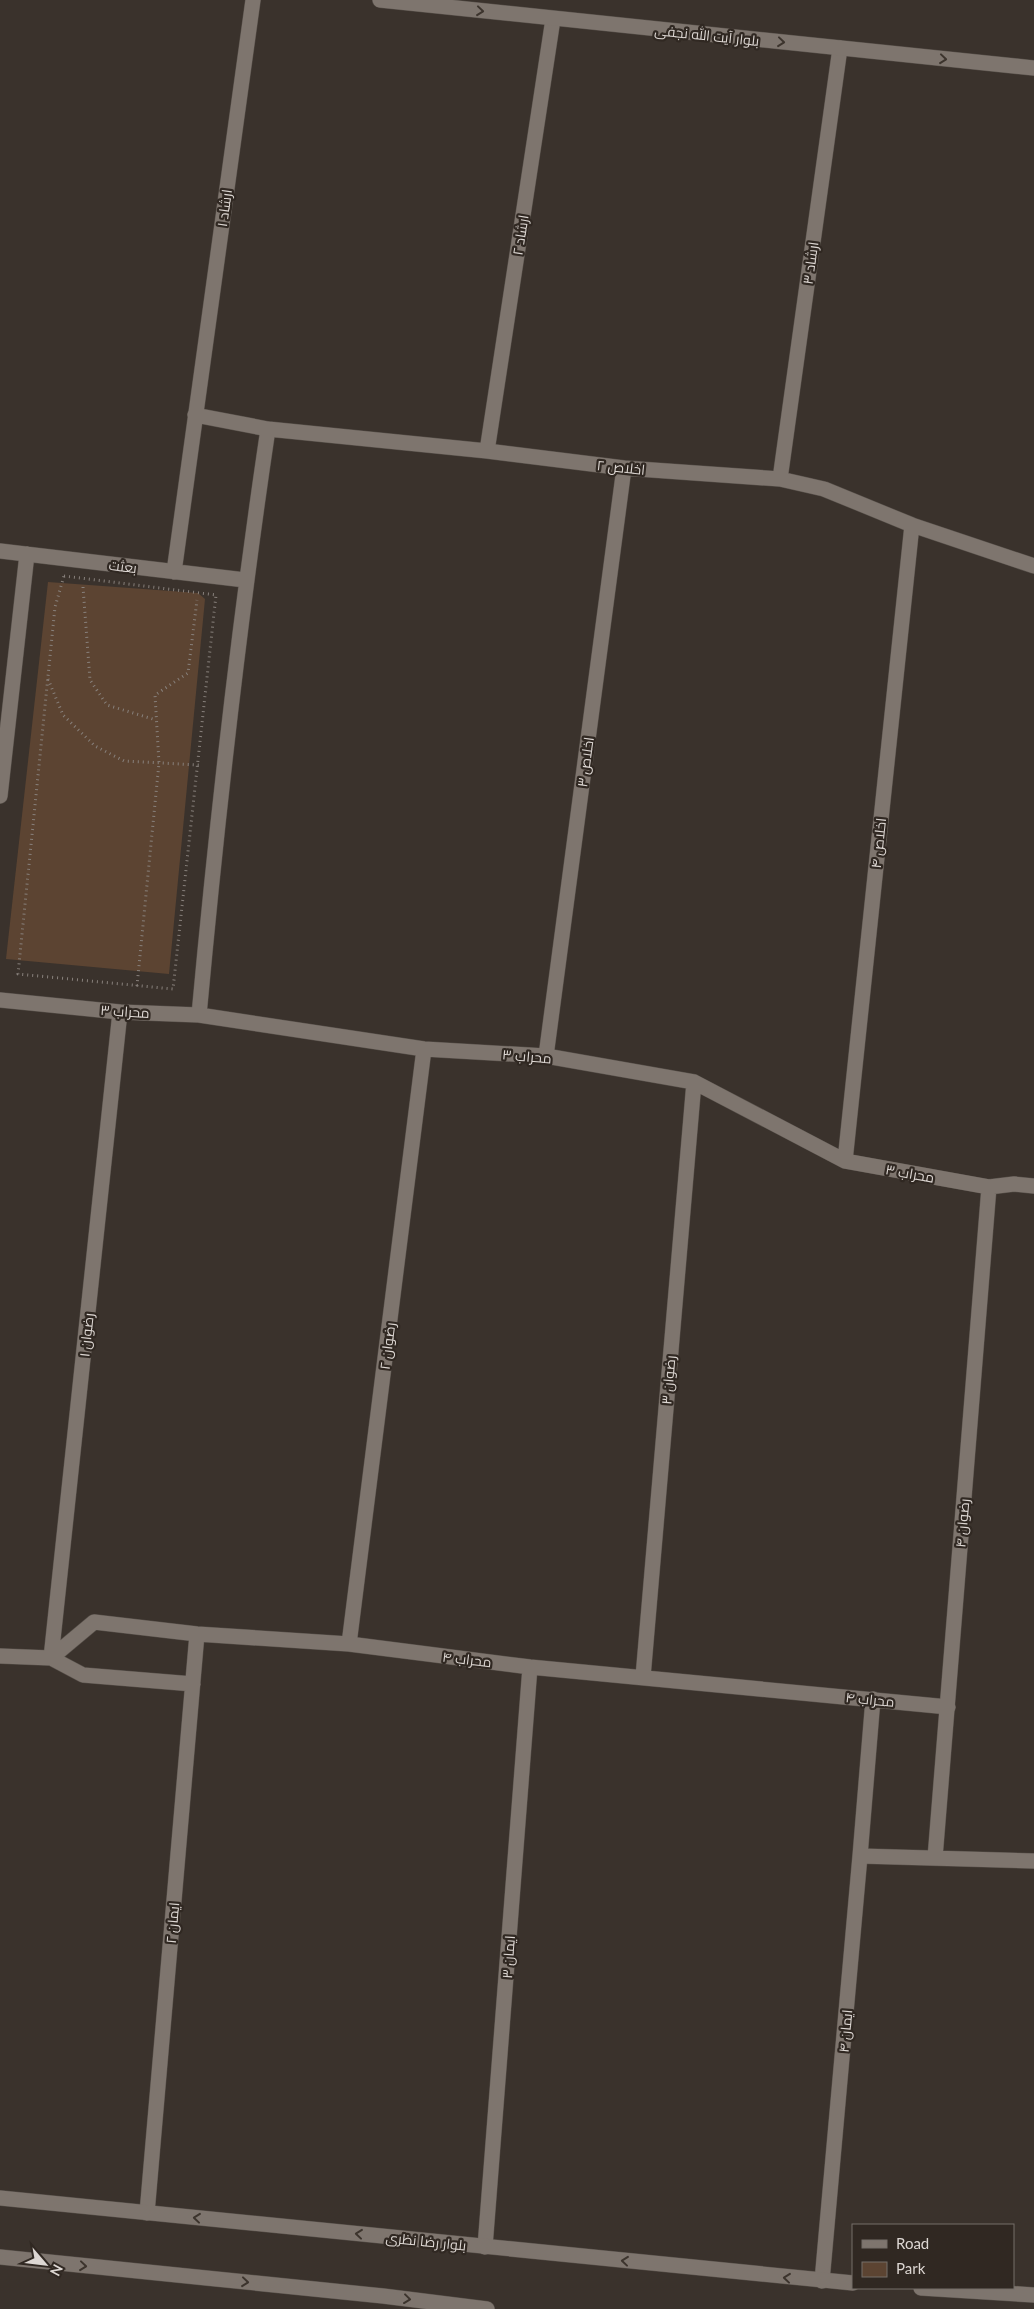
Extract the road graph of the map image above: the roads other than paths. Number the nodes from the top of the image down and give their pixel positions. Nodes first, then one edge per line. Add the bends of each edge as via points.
1 (253, 0) edge
2 (380, 0) edge
3 (553, 19) junction
4 (840, 48) junction
5 (1034, 68) edge
6 (195, 415) junction
7 (268, 429) junction
8 (487, 451) junction
9 (624, 468) junction
10 (780, 478) junction
11 (912, 525) junction
12 (0, 551) edge
13 (27, 554) junction
14 (1034, 566) edge
15 (174, 572) junction
16 (245, 580) junction
17 (0, 796) edge
18 (0, 1000) edge
19 (128, 1012) junction
20 (199, 1015) junction
21 (424, 1049) junction
22 (546, 1056) junction
23 (694, 1082) junction
24 (845, 1161) junction
25 (1034, 1186) edge
26 (989, 1187) junction
27 (198, 1634) junction
28 (350, 1644) junction
29 (0, 1656) edge
30 (51, 1658) junction
31 (530, 1667) junction
32 (643, 1677) junction
33 (193, 1684) junction
34 (873, 1700) junction
35 (948, 1707) junction
36 (860, 1856) junction
37 (935, 1858) junction
38 (1034, 1861) edge
39 (0, 2198) edge
40 (147, 2213) junction
41 (486, 2247) junction
42 (0, 2257) edge
43 (822, 2282) junction
44 (852, 2283) edge
45 (937, 2289) edge
46 (1034, 2295) edge
47 (487, 2309) edge

1 - 6 street, ارشاد ۱
2 -> 3 street, بلوار آیت الله نجفی
3 -> 4 street, بلوار آیت الله نجفی
3 - 8 street, ارشاد ۲
4 -> 5 street, بلوار آیت الله نجفی
4 - 10 street, ارشاد ۳
6 - 7 street, اخلاص ۲
6 - 15 street, ارشاد ۱
7 - 8 street, اخلاص ۲
7 - 16 street
8 - 9 street, اخلاص ۲
9 - 10 street, اخلاص ۲
9 - 22 street, اخلاص ۳
10 - 11 street, اخلاص ۲ via 824,489
11 - 14 street, اخلاص ۲
11 - 24 street, اخلاص ۴
12 - 13 street, بعثت
13 - 15 street, بعثت
13 - 17 street
15 - 16 street, بعثت
16 - 20 street
18 - 19 street, محراب ۳
19 - 20 street, محراب ۳
19 - 30 street, رضوان ۱
20 - 21 street, محراب ۳
21 - 22 street, محراب ۳
21 - 28 street, رضوان ۲
22 - 23 street, محراب ۳
23 - 24 street, محراب ۳
23 - 32 street, رضوان ۳
24 - 26 street, محراب ۳
25 - 26 street, محراب ۳
26 - 35 street, رضوان ۴
27 - 28 street, محراب ۴
27 - 30 street, محراب ۴ via 94,1622
27 - 33 street, ایمان ۲
28 - 31 street, محراب ۴
29 - 30 street
30 - 33 street via 83,1676
31 - 32 street, محراب ۴
31 - 41 street, ایمان ۳
32 - 34 street, محراب ۴
33 - 40 street, ایمان ۲
34 - 35 street, محراب ۴
34 - 36 street, ایمان ۴
35 - 37 street, رضوان ۴
36 - 37 street
36 - 43 street, ایمان ۴
37 - 38 street
39 - 40 street, بلوار رضا نظری
41 -> 40 street, بلوار رضا نظری
43 -> 41 street, بلوار رضا نظری
42 -> 47 street
43 - 44 street, بلوار رضا نظری
45 - 46 street

